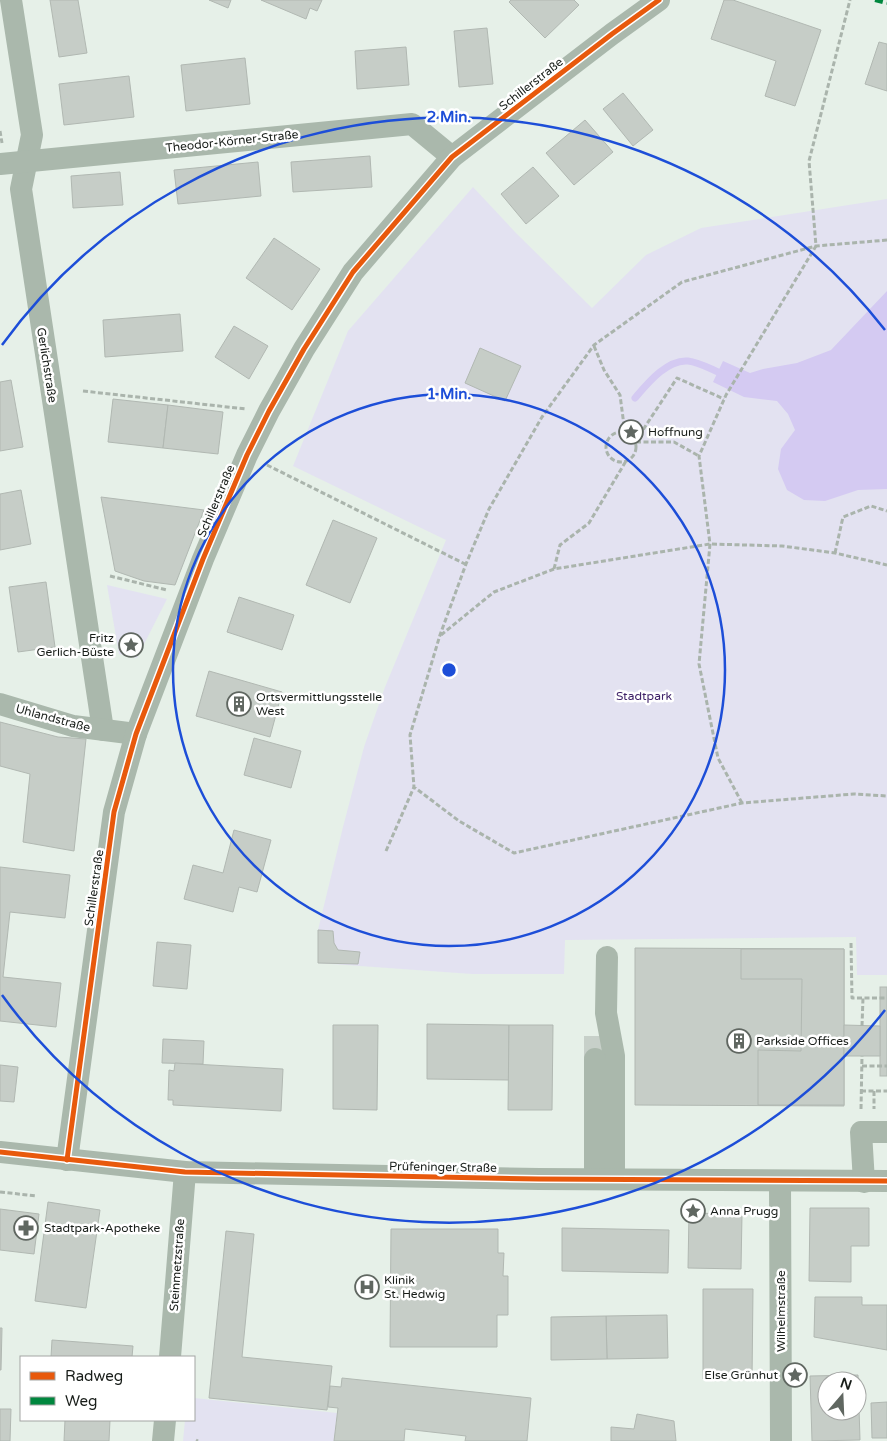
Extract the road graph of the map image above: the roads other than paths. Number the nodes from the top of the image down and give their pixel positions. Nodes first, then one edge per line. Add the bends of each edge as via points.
1 (11, 0) edge
2 (659, 0) edge
3 (452, 157) junction
4 (27, 161) junction
5 (0, 164) edge
6 (0, 704) edge
7 (103, 730) junction
8 (136, 734) junction
9 (607, 958) dead end
10 (595, 1060) tunnel mouth
11 (887, 1132) edge
12 (0, 1152) edge
13 (67, 1160) junction
14 (185, 1172) junction
15 (605, 1179) junction
16 (780, 1181) junction
17 (887, 1181) edge
18 (864, 1182) junction
19 (170, 1356) edge
20 (165, 1421) edge
21 (163, 1441) edge
22 (781, 1441) edge

1 - 4 street, Gerlichstraße via 32,135
2 - 3 street, Schillerstraße
3 - 4 street, Theodor-Körner-Straße via 412,124
3 - 8 street, Schillerstraße via 353,272 268,411 246,455
4 - 5 street, Theodor-Körner-Straße
4 - 7 street, Gerlichstraße via 21,190
6 - 7 street, Uhlandstraße via 74,726
7 - 8 street, Uhlandstraße
8 - 13 street, Schillerstraße via 114,812
9 - 15 street via 606,1013 614,1056
10 - 15 street
11 - 18 street via 861,1132
12 - 13 street, Prüfeninger Straße
13 - 14 street, Prüfeninger Straße
14 - 15 street, Prüfeninger Straße
14 - 19 street, Steinmetzstraße
15 - 16 street, Prüfeninger Straße
16 - 18 street, Prüfeninger Straße
16 - 22 street, Wilhelmstraße
17 - 18 street, Prüfeninger Straße
20 - 21 street

